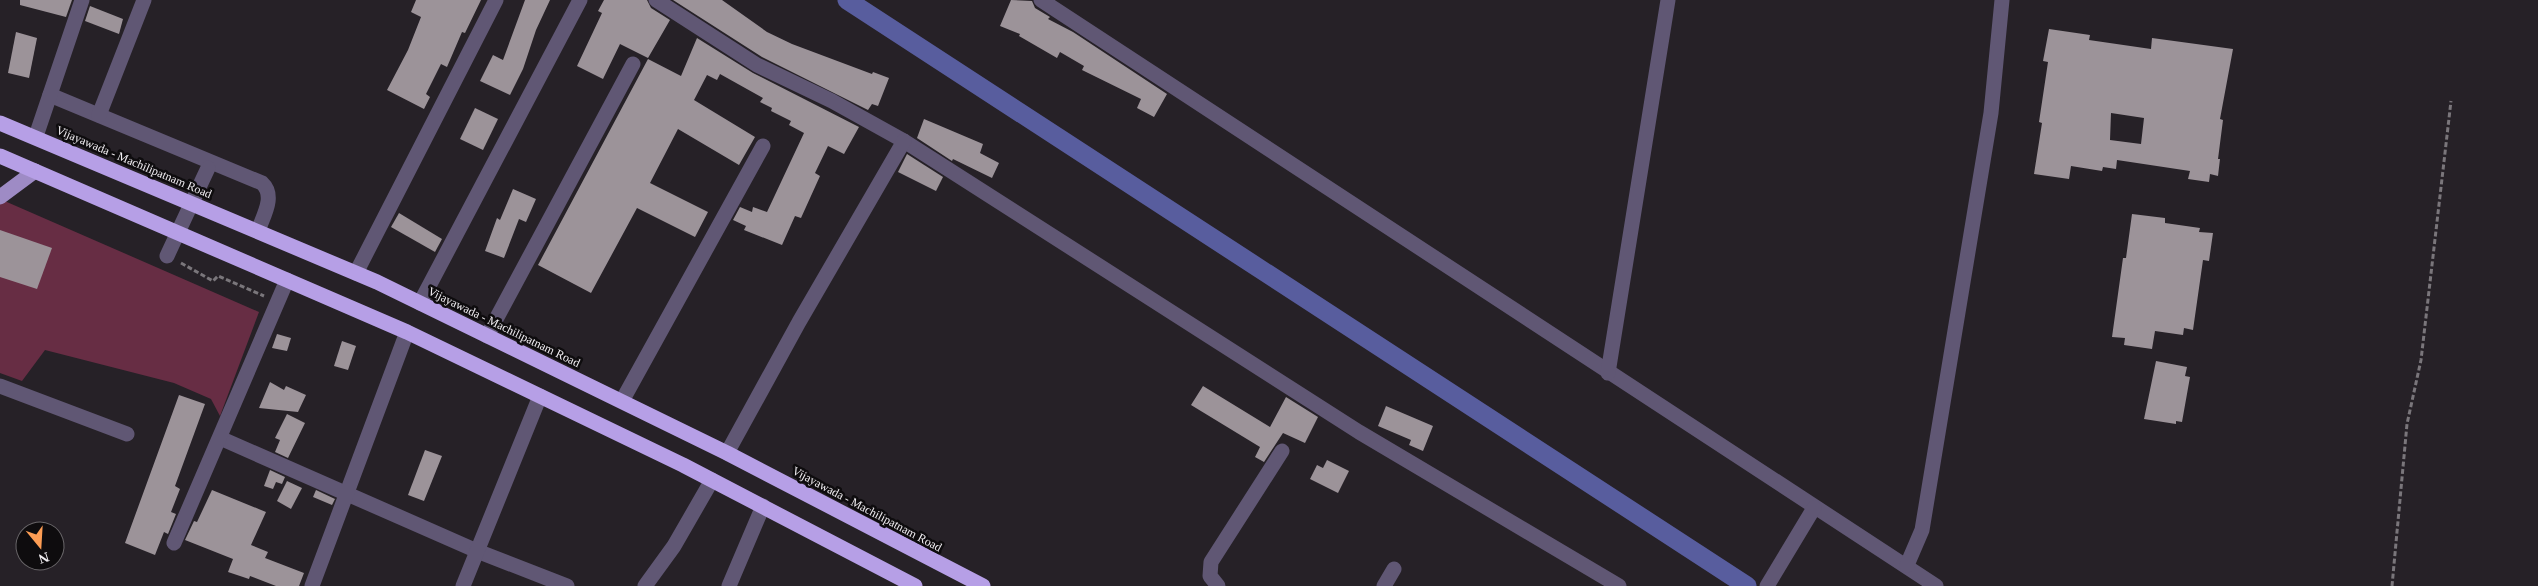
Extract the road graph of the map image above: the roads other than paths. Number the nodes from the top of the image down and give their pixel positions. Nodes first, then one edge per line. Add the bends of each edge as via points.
1 (82, 0) edge
2 (144, 0) edge
3 (496, 0) edge
4 (580, 0) edge
5 (656, 0) edge
6 (1041, 0) edge
7 (1668, 0) edge
8 (2002, 0) edge
9 (633, 64) dead end
10 (50, 95) junction
11 (99, 115) junction
12 (0, 122) edge
13 (36, 136) junction
14 (904, 142) junction
15 (763, 146) dead end
16 (0, 156) edge
17 (208, 168) dead end
18 (35, 171) junction
19 (0, 197) edge
20 (258, 231) junction
21 (167, 256) road end
22 (356, 273) junction
23 (287, 280) junction
24 (420, 303) junction
25 (407, 332) junction
26 (487, 336) junction
27 (1608, 373) junction
28 (0, 386) edge
29 (540, 396) junction
30 (622, 401) junction
31 (127, 434) dead end
32 (220, 438) junction
33 (1282, 451) dead end
34 (727, 453) junction
35 (712, 480) junction
36 (346, 495) junction
37 (763, 506) junction
38 (1814, 508) junction
39 (174, 543) dead end
40 (477, 551) junction
41 (1907, 565) junction
42 (1394, 568) dead end
43 (312, 586) edge
44 (463, 586) edge
45 (567, 586) edge
46 (645, 586) edge
47 (729, 586) edge
48 (915, 586) edge
49 (983, 586) edge
50 (1218, 586) edge
51 (1384, 586) edge
52 (1619, 586) edge
53 (1767, 586) edge
54 (1936, 586) edge

1 - 10 street
2 - 11 street
3 - 22 street
4 - 24 street
5 - 14 street via 758,65 832,101
6 - 27 street
7 - 27 street
8 - 41 street via 1992,113 1922,530
9 - 26 street
10 - 11 street
10 - 13 street
11 - 20 street via 262,183 269,195
12 - 13 highway, Vijayawada - Machilipatnam Road
13 - 20 highway, Vijayawada - Machilipatnam Road
14 - 34 street
14 - 52 street via 1358,432
15 - 30 street
16 - 18 highway
17 - 21 street
18 - 19 main road
18 - 23 highway
20 - 22 highway, Vijayawada - Machilipatnam Road
22 - 24 highway, Vijayawada - Machilipatnam Road
23 - 25 highway
23 - 32 street
24 - 26 highway, Vijayawada - Machilipatnam Road
25 - 29 highway
25 - 36 street
26 - 30 highway, Vijayawada - Machilipatnam Road
27 - 38 street
28 - 31 street
29 - 35 highway
29 - 40 street
30 - 34 highway, Vijayawada - Machilipatnam Road
32 - 36 street
32 - 39 street
33 - 50 street via 1212,562 1210,576
34 - 49 highway, Vijayawada - Machilipatnam Road
35 - 37 highway
35 - 46 street via 674,546
36 - 40 street
36 - 43 street
37 - 47 street
37 - 48 highway
38 - 41 street
38 - 53 street
40 - 44 street
40 - 45 street
41 - 54 street
42 - 51 street

